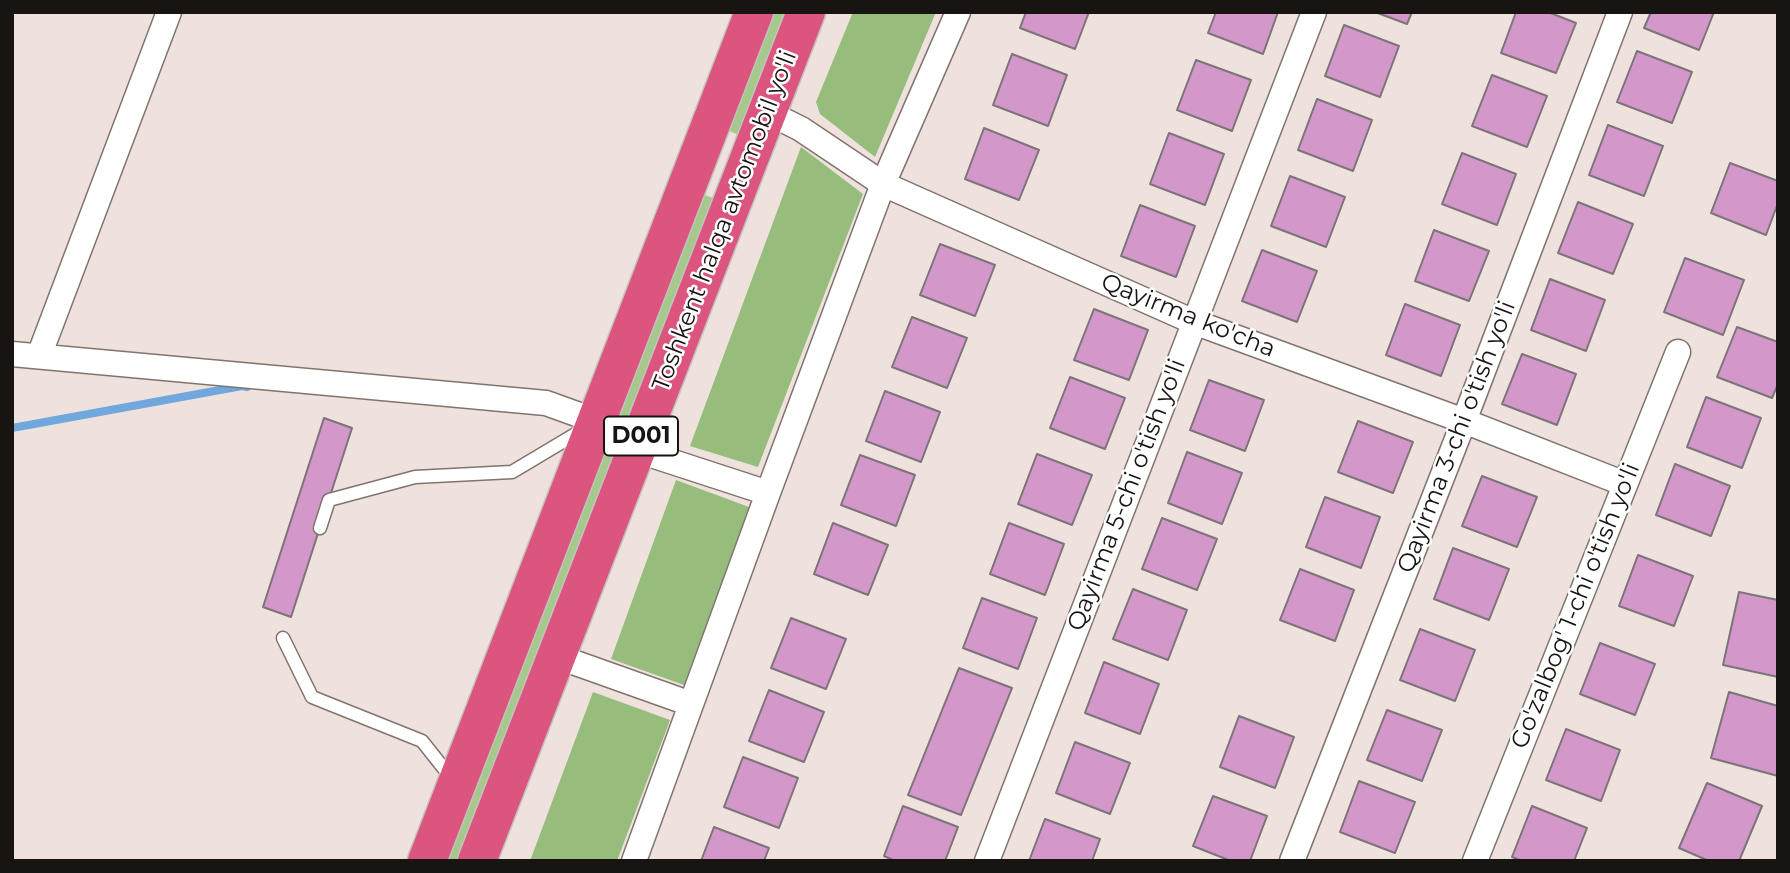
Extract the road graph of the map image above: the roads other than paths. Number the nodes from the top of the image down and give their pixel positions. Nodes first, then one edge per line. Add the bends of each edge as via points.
1 (169, 12) edge
2 (754, 12) edge
3 (806, 12) edge
4 (958, 12) edge
5 (1314, 12) edge
6 (1620, 12) edge
7 (767, 112) junction
8 (699, 155) junction
9 (744, 173) junction
10 (883, 184) junction
11 (1194, 322) junction
12 (1678, 352) dead end
13 (12, 355) edge
14 (39, 356) junction
15 (596, 421) junction
16 (1464, 421) junction
17 (636, 450) junction
18 (1625, 485) junction
19 (768, 493) junction
20 (320, 528) dead end
21 (283, 638) dead end
22 (556, 656) junction
23 (691, 704) junction
24 (456, 785) junction
25 (427, 861) edge
26 (477, 861) edge
27 (634, 861) edge
28 (987, 861) edge
29 (1292, 861) edge
30 (1475, 861) edge

1 - 14 street
2 - 8 highway, Toshkent halqa avtomobil yo'li / D001
3 - 7 highway, Toshkent halqa avtomobil yo'li / D001
4 - 10 street
5 - 11 street, Qayirma 5-chi o'tish yo'li
6 - 16 street, Qayirma 3-chi o'tish yo'li
7 - 9 highway, Toshkent halqa avtomobil yo'li / D001
7 - 10 street, Qayirma ko'cha
8 - 9 highway
8 - 15 highway, Toshkent halqa avtomobil yo'li / D001
9 - 17 highway, Toshkent halqa avtomobil yo'li / D001
10 - 11 street, Qayirma ko'cha
10 - 19 street
11 - 16 street, Qayirma ko'cha
11 - 28 street, Qayirma 5-chi o'tish yo'li
12 - 18 street, Go'zalbog' 1-chi o'tish yo'li
13 - 14 street
14 - 15 street via 546,403
15 - 20 lane via 512,472 415,477 329,500
15 - 24 highway, Toshkent halqa avtomobil yo'li / D001
16 - 18 street, Qayirma ko'cha
16 - 29 street, Qayirma 3-chi o'tish yo'li
17 - 19 street
17 - 22 highway, Toshkent halqa avtomobil yo'li / D001
18 - 30 street, Go'zalbog' 1-chi o'tish yo'li
19 - 23 street
21 - 24 lane via 312,697 422,741
22 - 23 street
22 - 26 highway, Toshkent halqa avtomobil yo'li / D001
23 - 27 street
24 - 25 highway, Toshkent halqa avtomobil yo'li / D001

